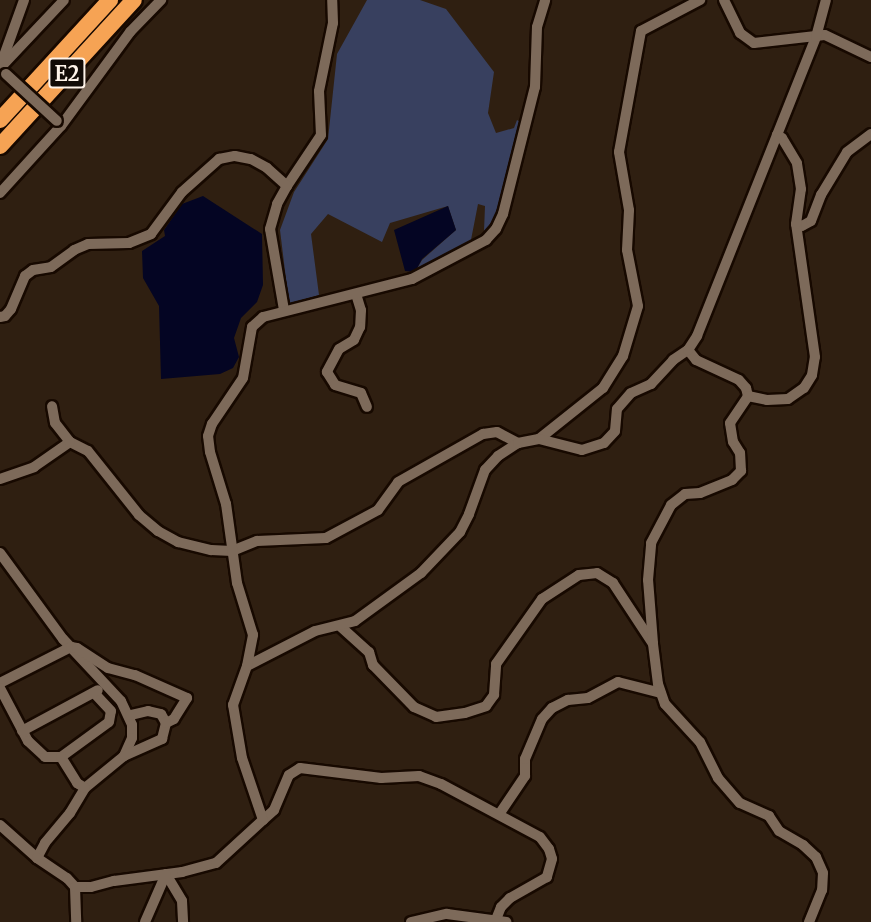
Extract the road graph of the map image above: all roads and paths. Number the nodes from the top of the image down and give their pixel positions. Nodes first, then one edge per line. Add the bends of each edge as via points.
1 (24, 0) edge
2 (64, 0) edge
3 (110, 0) edge
4 (134, 0) edge
5 (161, 0) edge
6 (332, 0) edge
7 (545, 0) edge
8 (700, 0) edge
9 (724, 0) edge
10 (826, 0) edge
11 (816, 37) junction
12 (871, 57) edge
13 (1, 69) edge
14 (0, 120) edge
15 (59, 124) junction
16 (871, 134) edge
17 (777, 135) junction
18 (0, 146) edge
19 (287, 186) junction
20 (0, 193) edge
21 (796, 224) junction
22 (356, 294) junction
23 (284, 310) junction
24 (0, 317) edge
25 (688, 350) junction
26 (748, 396) junction
27 (52, 406) dead end
28 (367, 406) dead end
29 (539, 439) junction
30 (70, 442) junction
31 (518, 443) junction
32 (0, 480) edge
33 (232, 551) junction
34 (0, 553) edge
35 (341, 627) junction
36 (653, 644) junction
37 (71, 646) junction
38 (247, 666) junction
39 (0, 683) edge
40 (106, 685) junction
41 (0, 688) edge
42 (661, 693) junction
43 (97, 695) junction
44 (130, 715) junction
45 (166, 723) junction
46 (22, 731) junction
47 (124, 756) junction
48 (61, 757) junction
49 (85, 788) junction
50 (500, 813) junction
51 (263, 820) junction
52 (0, 825) edge
53 (37, 858) junction
54 (166, 874) junction
55 (75, 887) junction
56 (75, 922) edge
57 (145, 922) edge
58 (183, 922) edge
59 (411, 922) edge
60 (499, 922) edge
61 (809, 922) edge

1 - 13 street
2 - 13 street
3 - 14 highway, E2
4 - 18 highway, E2
5 - 15 street via 130,32
6 - 19 street via 333,22 319,91 321,135
7 - 22 street via 537,27 535,87 496,229 486,240 412,279
8 - 29 street via 641,31 620,152 629,210 627,250 638,306 623,356 603,388
9 - 11 street via 740,33 754,43
10 - 11 street
11 - 12 street via 825,35
11 - 17 street
13 - 15 street, bridge
15 - 20 street
16 - 21 street via 848,152 811,221 802,226
17 - 21 street via 797,163 801,189
17 - 25 street
19 - 23 street via 270,229
19 - 24 street via 251,159 219,159 182,192 151,234 129,243 88,244 51,267 33,270 25,276 11,309
21 - 26 street via 815,357 812,375 804,388 788,399
22 - 23 street
22 - 28 street via 361,310 360,327 354,340 339,349 327,372 335,385 361,393
23 - 33 street via 263,317 252,327 243,378 208,436 226,504
25 - 26 street via 696,360 739,380
25 - 29 street via 651,384 631,393 618,409 615,431 604,443 582,450
26 - 36 street via 730,423 733,442 740,453 741,471 732,480 700,493 685,494 670,505 651,543 648,580
27 - 30 street via 55,423
29 - 31 street
30 - 32 street via 34,467
30 - 33 street via 88,451 139,514 158,531 178,542
31 - 33 street via 497,432 483,434 398,482 378,510 326,538 257,541
31 - 35 street via 485,470 460,532 421,573
33 - 38 street via 253,635
34 - 37 street
35 - 36 street via 369,652 373,665 414,708 436,717 486,706 494,695 496,664 542,599 579,575 597,573 613,583
35 - 38 street via 315,631
36 - 42 street
37 - 39 street
37 - 40 street
37 - 45 street via 108,668 135,675 187,698 174,719
38 - 51 street via 233,705 242,758
40 - 43 street
40 - 44 street
41 - 46 street
42 - 50 street via 618,682 588,698 568,700 552,708 542,719 525,759 525,776
42 - 61 street via 665,704 700,742 718,778 740,803 769,816 779,831 816,857 823,873 822,890
43 - 46 street
43 - 48 street via 111,711 109,722
44 - 45 street via 148,711 161,714
44 - 47 street via 132,738
45 - 47 street via 162,739
46 - 48 street via 45,757
47 - 49 street
48 - 49 street via 77,783
49 - 53 street
50 - 51 street via 419,776 381,778 300,768 289,775 274,810
50 - 60 street via 540,837 552,859 547,877 510,897 501,908
51 - 54 street via 216,863
52 - 53 street
53 - 55 street
54 - 55 street
54 - 57 street
54 - 58 street via 182,901
55 - 56 street
59 - 60 street via 447,914

